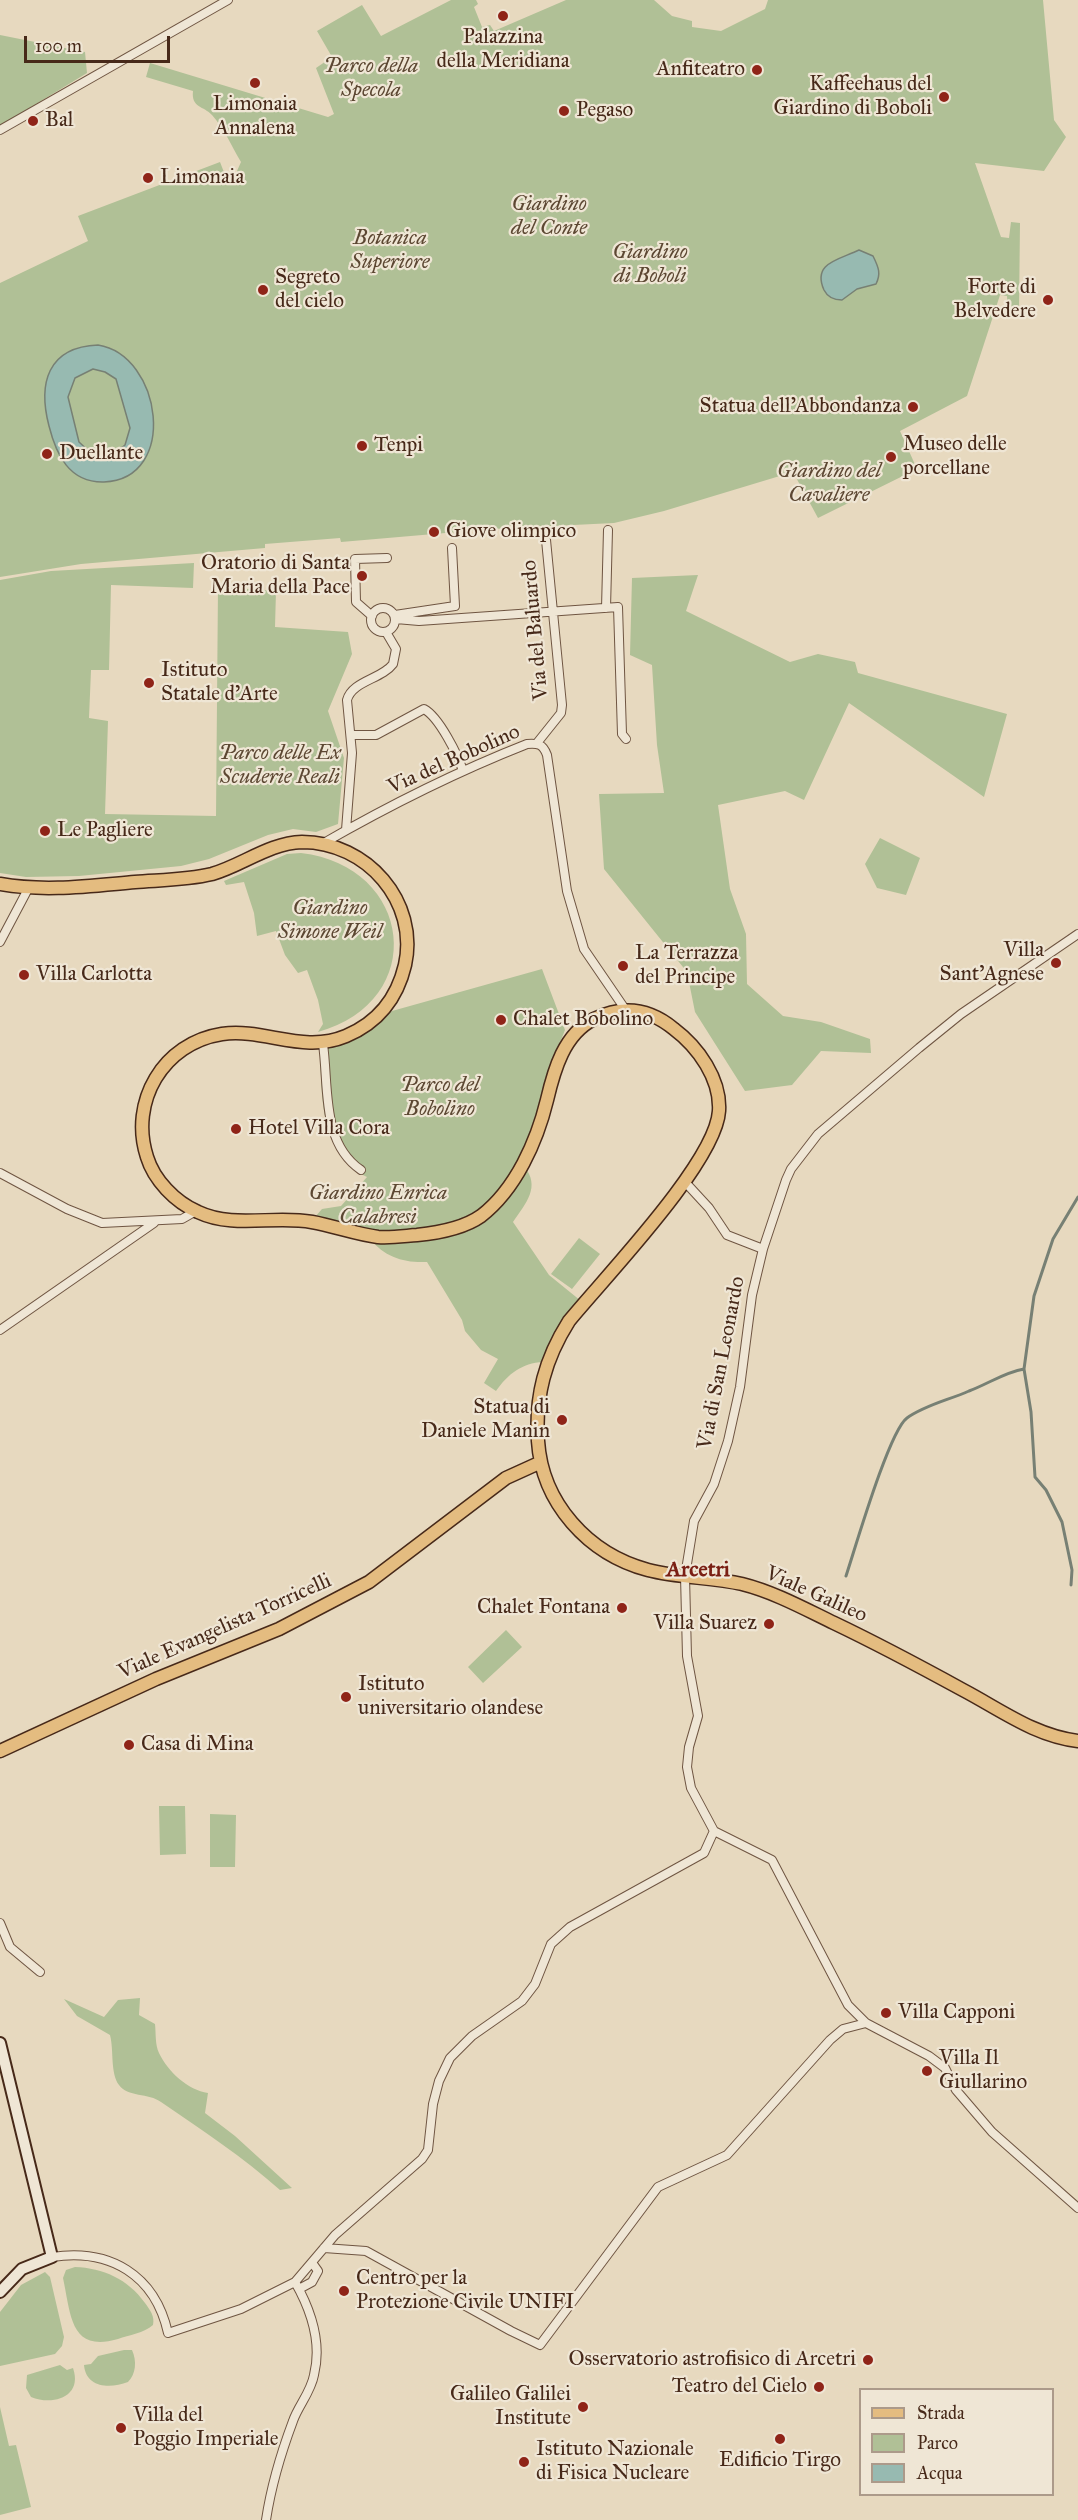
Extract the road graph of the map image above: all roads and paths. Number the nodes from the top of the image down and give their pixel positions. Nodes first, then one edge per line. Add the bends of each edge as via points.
1 (228, 0) edge
2 (218, 2) edge
3 (0, 130) edge
4 (608, 530) dead end
5 (546, 540) dead end
6 (452, 548) dead end
7 (387, 558) dead end
8 (606, 608) junction
9 (554, 612) junction
10 (372, 616) junction
11 (395, 617) junction
12 (386, 632) junction
13 (351, 735) junction
14 (626, 739) dead end
15 (537, 743) junction
16 (463, 771) junction
17 (346, 830) junction
18 (322, 844) junction
19 (0, 884) edge
20 (28, 889) junction
21 (1078, 934) edge
22 (0, 942) edge
23 (625, 1009) junction
24 (323, 1044) junction
25 (361, 1170) dead end
26 (0, 1173) edge
27 (685, 1182) junction
28 (195, 1211) junction
29 (155, 1222) junction
30 (763, 1249) junction
31 (0, 1330) edge
32 (539, 1463) junction
33 (685, 1576) junction
34 (1078, 1742) edge
35 (0, 1752) edge
36 (714, 1831) junction
37 (0, 1923) edge
38 (39, 1972) dead end
39 (866, 2023) junction
40 (0, 2043) edge
41 (1078, 2208) edge
42 (324, 2248) junction
43 (52, 2258) junction
44 (297, 2286) junction
45 (0, 2292) edge
46 (266, 2520) edge

1 - 2 street
2 - 3 street
4 - 8 street
5 - 9 street, Via del Baluardo
6 - 11 street via 455,606
7 - 10 street via 355,559 356,602
8 - 9 street
8 - 14 street via 618,607 622,734
9 - 11 street via 419,621
9 - 15 street, Via del Baluardo via 561,713
10 - 11 street via 383,608
10 - 12 street via 372,626
11 - 12 street via 394,626
12 - 13 street via 396,649 396,658 390,668 349,694
13 - 16 street via 376,735 424,709 448,740
13 - 17 street
15 - 16 street, Via del Bobolino
15 - 23 street, Via del Bobolino via 547,754 563,879 583,944
16 - 17 street, Via del Bobolino
17 - 18 street, Via del Bobolino
18 - 20 main road via 287,843 226,869 198,876
18 - 24 main road via 348,854 382,879 403,909 407,944 399,987 388,1007 349,1035
19 - 20 main road
20 - 22 street
21 - 30 street, Via di San Leonardo via 961,1014 818,1134 788,1174
23 - 27 main road, Viale Galileo via 661,1018 681,1033 697,1051 718,1094 715,1135
23 - 28 main road via 588,1022 574,1034 552,1077 540,1129 528,1155 496,1202 478,1218 430,1233 381,1237 302,1220 226,1221
24 - 25 street via 333,1132 345,1156
24 - 28 main road via 221,1034 179,1053 153,1078 144,1099 144,1147 150,1166 164,1187
26 - 29 street via 94,1221
27 - 30 street via 727,1235
27 - 32 main road, Viale Galileo via 569,1321 555,1344 542,1376 537,1413
28 - 29 street via 182,1219
29 - 31 street
30 - 33 street, Via di San Leonardo via 728,1441 714,1484 694,1521
32 - 33 main road, Viale Galileo via 547,1488 562,1511 597,1545 632,1565
32 - 35 main road, Viale Evangelista Torricelli via 512,1475 369,1582 279,1629 156,1679
33 - 34 main road, Viale Galileo via 728,1581 772,1594 912,1663 1040,1733
33 - 36 street, Via di San Leonardo via 687,1656 698,1716 687,1767 691,1788
36 - 39 street via 772,1860 848,2005
36 - 42 street via 704,1853 570,1927 550,1944 535,1984 522,2001 471,2036 450,2058 436,2092 428,2150 422,2159
37 - 38 street via 10,1947
39 - 41 street via 929,2055 945,2068 956,2090 992,2132
39 - 42 street via 843,2030 830,2040 727,2155 657,2187 540,2345 366,2251
40 - 43 street
42 - 44 street
43 - 44 street via 91,2256 129,2270 155,2298 168,2333
43 - 45 street via 22,2269
44 - 46 street via 308,2304 315,2330 315,2374 293,2419

